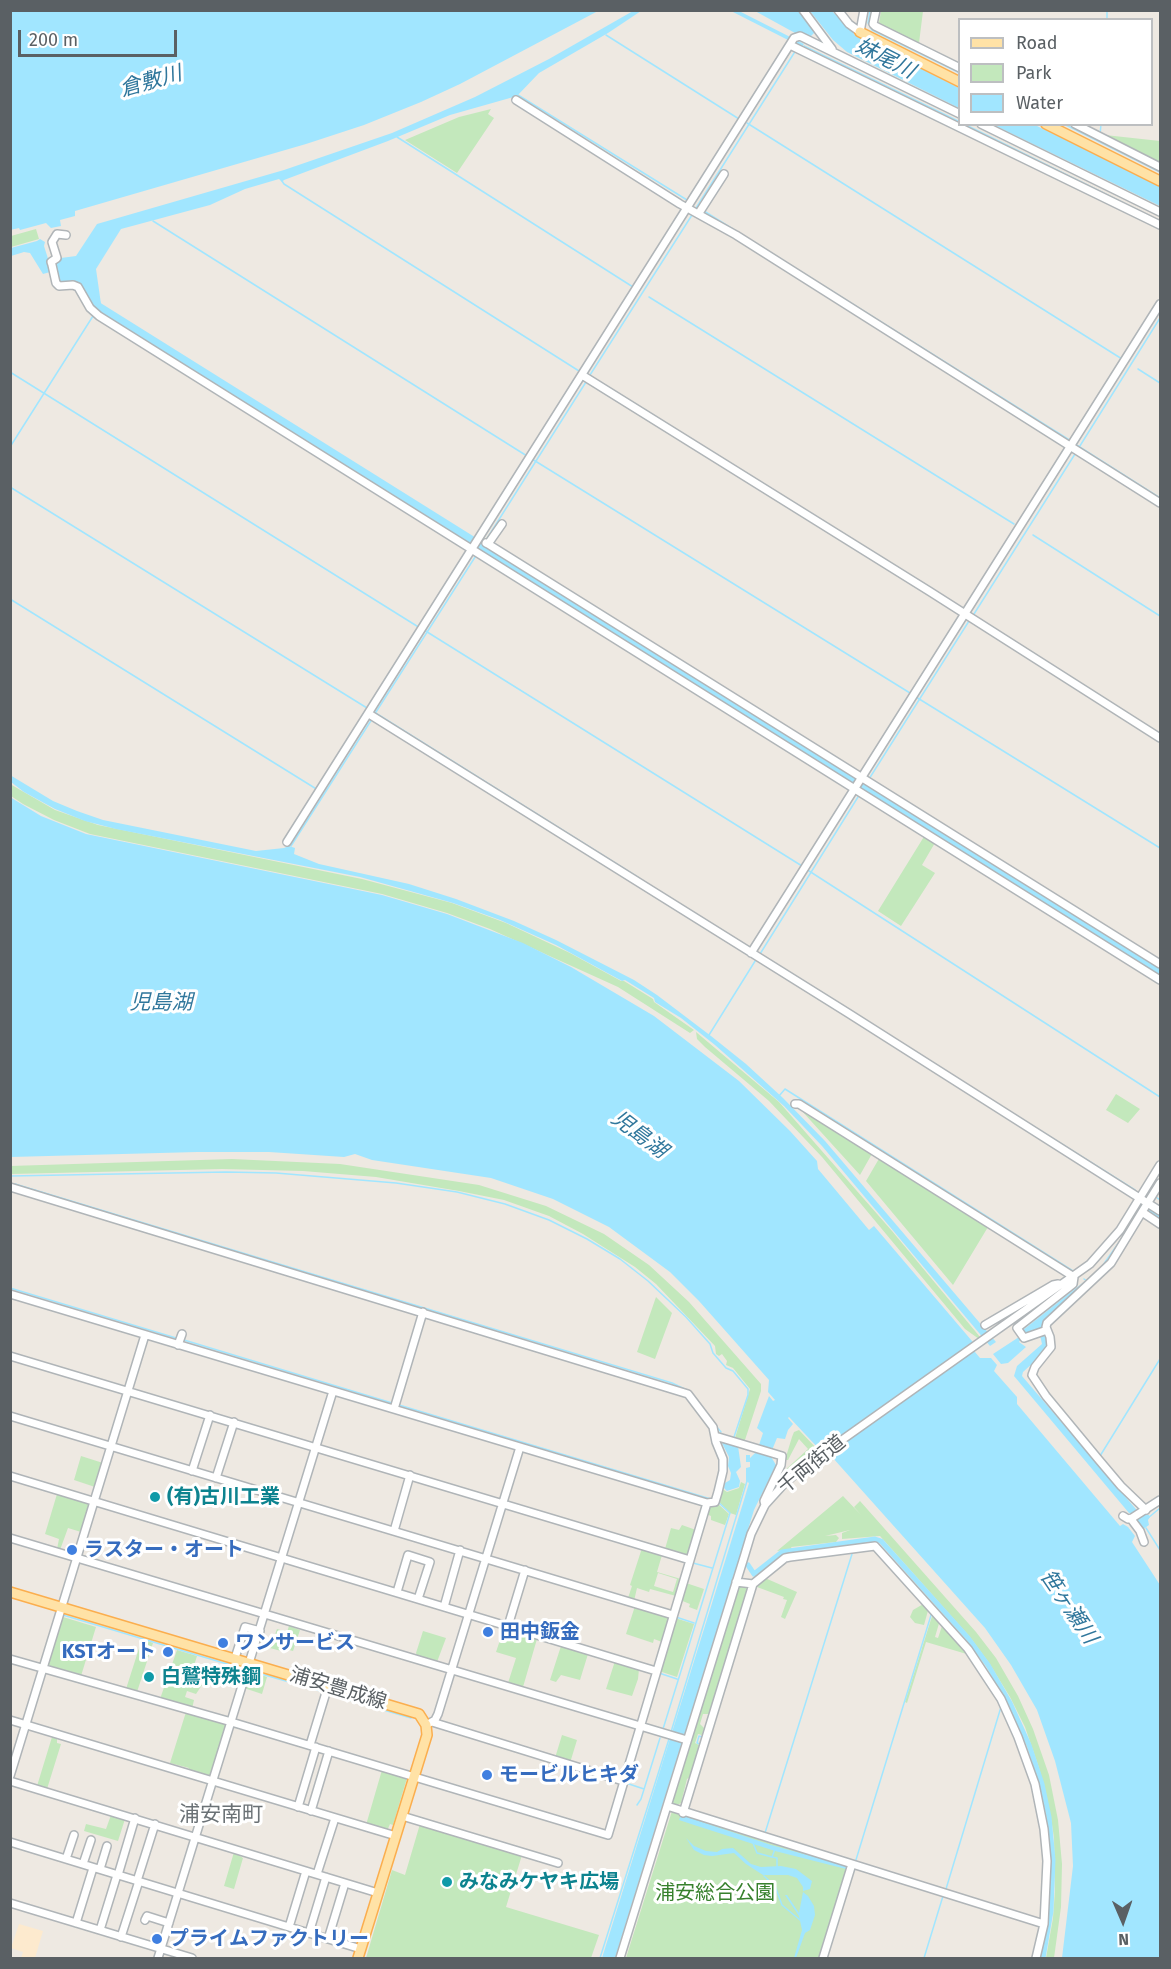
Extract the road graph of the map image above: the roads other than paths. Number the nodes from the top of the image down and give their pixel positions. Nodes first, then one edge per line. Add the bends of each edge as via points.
1 (803, 10) edge
2 (838, 10) edge
3 (864, 10) edge
4 (876, 10) edge
5 (860, 32) junction
6 (794, 45) junction
7 (835, 52) junction
8 (958, 67) edge
9 (958, 81) edge
10 (516, 100) dead end
11 (958, 113) edge
12 (958, 125) edge
13 (959, 126) edge
14 (985, 126) edge
15 (1051, 126) edge
16 (1079, 126) edge
17 (1161, 167) edge
18 (724, 174) dead end
19 (1161, 181) edge
20 (695, 208) junction
21 (1161, 212) edge
22 (1161, 225) edge
23 (66, 235) dead end
24 (1161, 304) edge
25 (586, 377) junction
26 (1072, 444) junction
27 (1161, 503) edge
28 (502, 524) dead end
29 (483, 541) junction
30 (475, 551) junction
31 (968, 615) junction
32 (372, 714) junction
33 (1161, 738) edge
34 (865, 780) junction
35 (856, 788) junction
36 (287, 842) dead end
37 (755, 953) junction
38 (1161, 964) edge
39 (1161, 980) edge
40 (795, 1104) dead end
41 (1161, 1165) edge
42 (1161, 1183) edge
43 (10, 1186) edge
44 (1158, 1193) edge
45 (1140, 1198) junction
46 (1145, 1208) junction
47 (1161, 1211) edge
48 (1161, 1224) edge
49 (1074, 1277) junction
50 (1062, 1285) junction
51 (10, 1294) edge
52 (423, 1312) junction
53 (986, 1326) dead end
54 (1043, 1332) junction
55 (146, 1335) junction
56 (10, 1356) edge
57 (129, 1391) junction
58 (333, 1391) junction
59 (395, 1406) junction
60 (210, 1415) junction
61 (10, 1416) edge
62 (234, 1422) junction
63 (715, 1436) junction
64 (112, 1446) junction
65 (316, 1447) junction
66 (520, 1447) junction
67 (192, 1471) junction
68 (410, 1475) junction
69 (10, 1476) edge
70 (216, 1478) junction
71 (1161, 1500) edge
72 (95, 1502) junction
73 (299, 1503) junction
74 (503, 1503) junction
75 (707, 1503) junction
76 (765, 1505) junction
77 (1136, 1514) junction
78 (393, 1531) junction
79 (10, 1538) edge
80 (1144, 1542) dead end
81 (460, 1550) junction
82 (78, 1558) junction
83 (282, 1558) junction
84 (485, 1558) junction
85 (690, 1560) junction
86 (525, 1571) junction
87 (736, 1582) junction
88 (753, 1584) junction
89 (10, 1592) edge
90 (397, 1592) junction
91 (418, 1599) junction
92 (62, 1607) junction
93 (444, 1607) junction
94 (265, 1613) junction
95 (469, 1614) junction
96 (674, 1615) junction
97 (508, 1626) junction
98 (260, 1631) junction
99 (235, 1658) junction
100 (10, 1659) edge
101 (250, 1663) junction
102 (44, 1668) junction
103 (452, 1668) junction
104 (656, 1671) junction
105 (326, 1690) junction
106 (10, 1720) edge
107 (231, 1722) junction
108 (429, 1723) junction
109 (26, 1725) junction
110 (640, 1726) junction
111 (685, 1740) junction
112 (313, 1746) junction
113 (329, 1751) junction
114 (10, 1776) edge
115 (415, 1776) junction
116 (623, 1780) junction
117 (10, 1781) edge
118 (213, 1781) junction
119 (667, 1806) junction
120 (298, 1807) junction
121 (311, 1811) junction
122 (683, 1813) junction
123 (402, 1816) junction
124 (334, 1818) junction
125 (135, 1820) junction
126 (154, 1826) junction
127 (74, 1835) dead end
128 (396, 1836) junction
129 (196, 1837) junction
130 (90, 1840) dead end
131 (10, 1842) edge
132 (107, 1846) dead end
133 (66, 1859) junction
134 (558, 1863) dead end
135 (83, 1864) junction
136 (854, 1865) junction
137 (95, 1869) junction
138 (306, 1870) junction
139 (317, 1874) junction
140 (117, 1876) junction
141 (326, 1876) junction
142 (138, 1882) junction
143 (345, 1883) junction
144 (178, 1893) junction
145 (378, 1893) junction
146 (12, 1906) edge
147 (145, 1920) dead end
148 (76, 1923) junction
149 (169, 1923) junction
150 (1044, 1924) junction
151 (289, 1927) junction
152 (100, 1930) junction
153 (309, 1933) junction
154 (121, 1937) junction
155 (328, 1939) junction
156 (161, 1949) junction
157 (359, 1954) edge
158 (158, 1959) edge
159 (192, 1959) edge
160 (620, 1959) edge
161 (823, 1959) edge
162 (1036, 1959) edge

1 - 7 street
2 - 5 street
3 - 5 street
4 - 8 street via 875,26
5 - 9 main road
6 - 7 street via 800,36
6 - 12 street
6 - 20 street
7 - 11 street
10 - 20 street
13 - 22 street
14 - 21 street
15 - 19 main road
16 - 17 street
18 - 20 street
20 - 25 street via 636,289
20 - 26 street
23 - 30 street via 57,234 53,239 57,258 51,262 59,286 80,289 95,313
24 - 26 street
25 - 29 street via 530,457
25 - 31 street
26 - 27 street
26 - 31 street
28 - 29 street
29 - 30 street
29 - 34 street
30 - 32 street via 422,629
30 - 35 street
31 - 33 street
31 - 34 street
32 - 36 street
32 - 37 street
34 - 35 street
34 - 38 street
35 - 37 street
35 - 39 street
37 - 45 street
40 - 49 street
41 - 45 street, 千両街道
42 - 44 street
43 - 52 street
44 - 46 street
45 - 46 street
45 - 49 street, 千両街道 via 1112,1240
46 - 47 street
46 - 48 street
46 - 54 street via 1111,1263 1052,1318
49 - 50 street, 千両街道
49 - 54 street via 1073,1284 1017,1328 1028,1338
50 - 53 street via 1053,1285
50 - 76 street, 千両街道 via 820,1456 784,1484
51 - 55 street
52 - 59 street
52 - 63 street via 688,1394 713,1426
54 - 77 street via 1050,1337 1051,1347 1032,1371 1034,1380 1108,1471
55 - 57 street
55 - 58 street via 180,1339
56 - 57 street
57 - 60 street
57 - 64 street
58 - 59 street
58 - 65 street
59 - 66 street
60 - 62 street
60 - 67 street
61 - 64 street
62 - 65 street
62 - 70 street
63 - 75 street via 723,1471 716,1500
63 - 76 street via 782,1456
64 - 67 street
64 - 72 street
65 - 68 street
65 - 73 street
66 - 74 street
66 - 75 street via 615,1472
67 - 70 street
68 - 74 street
68 - 78 street
69 - 72 street
70 - 73 street
71 - 77 street
72 - 82 street
72 - 83 street
73 - 78 street
73 - 83 street
74 - 84 street
74 - 85 street
75 - 85 street
76 - 87 street, 千両街道
77 - 80 street
78 - 81 street
79 - 82 street
81 - 84 street
81 - 93 street
82 - 92 street
82 - 94 street
83 - 90 street
83 - 94 street
84 - 86 street
84 - 95 street
85 - 96 street
86 - 96 street
86 - 97 street
87 - 88 street
87 - 111 street, 千両街道
88 - 122 street
88 - 150 street via 785,1558 875,1546 968,1649 1001,1700 1035,1784 1047,1862
89 - 92 main road, 浦安豊成線
90 - 91 street
90 - 91 street via 408,1555 430,1562
91 - 93 street
92 - 99 main road, 浦安豊成線
92 - 102 street
93 - 95 street
94 - 98 street
94 - 103 street
95 - 97 street
95 - 103 street
96 - 104 street
97 - 104 street
98 - 99 street via 245,1627
98 - 101 street
99 - 101 main road, 浦安豊成線
100 - 102 street
101 - 105 main road, 浦安豊成線
101 - 107 street
102 - 107 street
102 - 109 street
103 - 108 street via 437,1717
103 - 110 street
104 - 110 street
105 - 108 main road, 浦安豊成線 via 412,1711
105 - 112 street
106 - 109 street
107 - 112 street
107 - 118 street
108 - 115 main road
108 - 116 street
109 - 114 street
109 - 118 street
110 - 111 street
110 - 116 street
111 - 119 street, 千両街道
112 - 113 street
112 - 120 street
113 - 115 street
113 - 121 street
115 - 116 street via 608,1835
115 - 123 main road
117 - 125 street
118 - 120 street
118 - 129 street
119 - 122 street
119 - 160 street, 千両街道
120 - 121 street
121 - 124 street
122 - 136 street
123 - 128 main road
123 - 134 street
124 - 128 street
124 - 139 street
125 - 126 street
125 - 140 street
126 - 129 street
126 - 142 street
127 - 133 street
128 - 145 main road
129 - 138 street
129 - 144 street
130 - 135 street
131 - 133 street
132 - 137 street
133 - 135 street
135 - 137 street
136 - 150 street
136 - 161 street
137 - 140 street
137 - 148 street
138 - 139 street
138 - 151 street
139 - 141 street
140 - 142 street
140 - 152 street
141 - 143 street
141 - 153 street
142 - 144 street
142 - 154 street
143 - 145 street
143 - 155 street
144 - 149 street
144 - 151 street
145 - 157 main road
146 - 148 street
147 - 149 street via 147,1916
148 - 152 street
149 - 156 street
150 - 162 street
151 - 153 street
152 - 154 street
153 - 155 street
154 - 156 street
155 - 157 street
156 - 158 street
156 - 159 street

